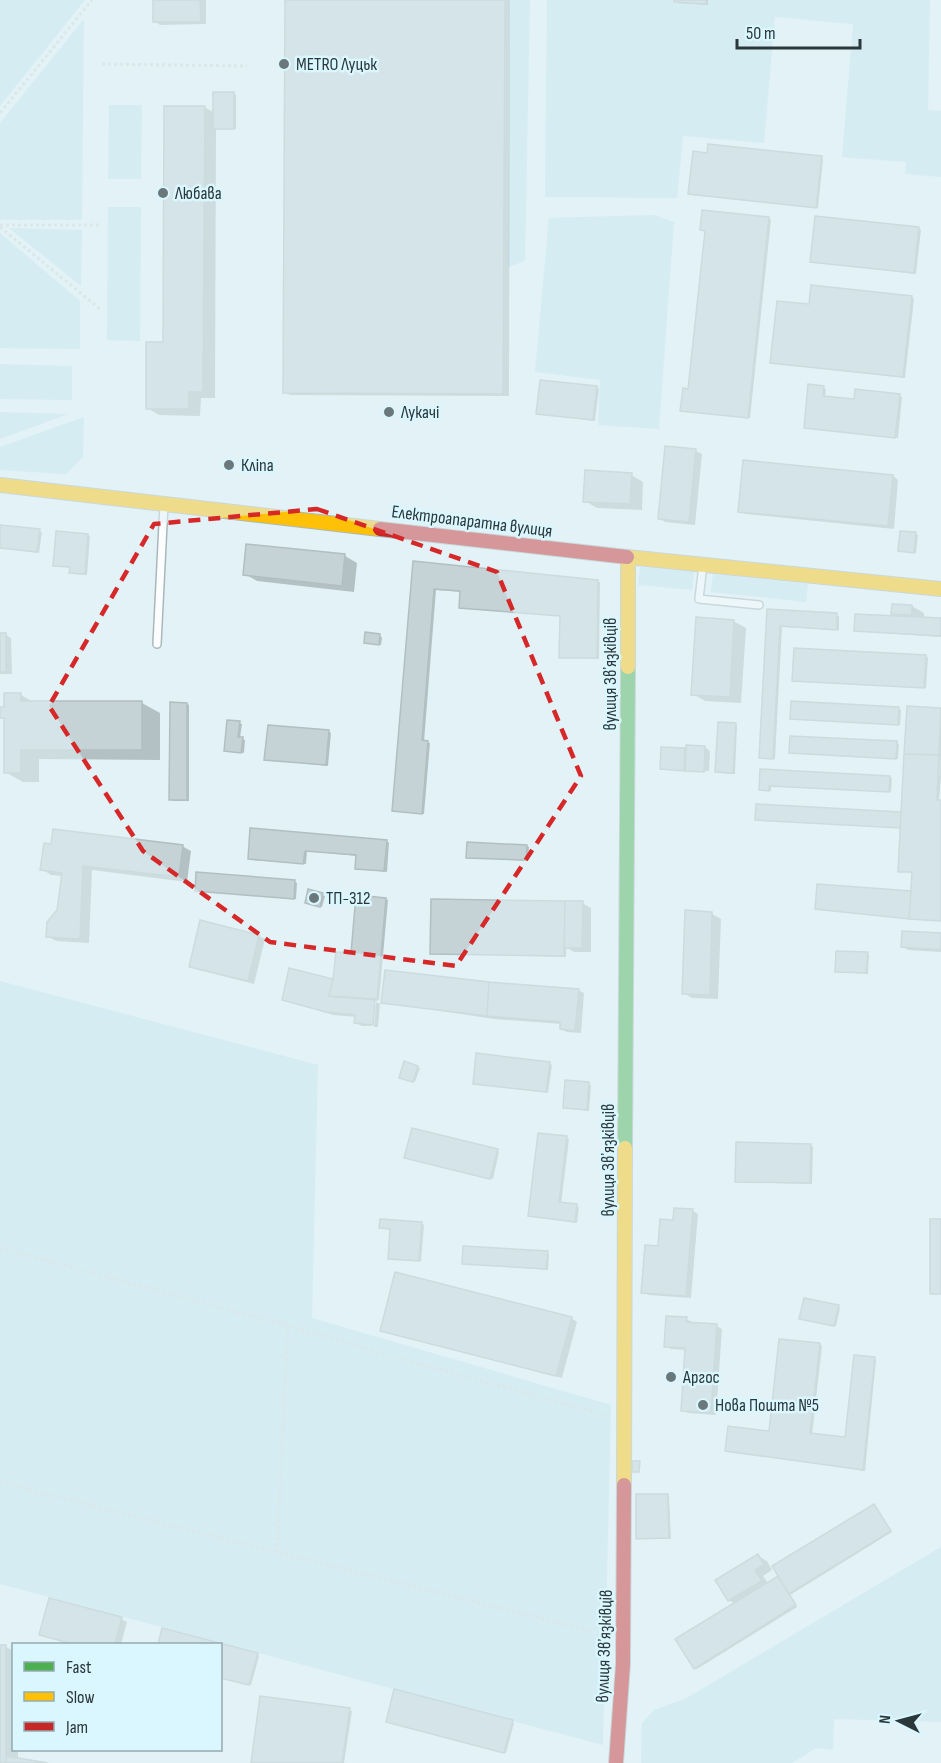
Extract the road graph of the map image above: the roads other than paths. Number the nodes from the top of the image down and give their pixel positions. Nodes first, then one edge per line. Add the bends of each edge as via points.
1 (0, 485) edge
2 (164, 504) junction
3 (628, 557) junction
4 (703, 565) junction
5 (941, 589) edge
6 (759, 605) dead end
7 (157, 644) dead end
8 (616, 1763) edge

1 - 2 street, Електроапаратна вулиця
2 - 3 street, Електроапаратна вулиця
2 - 7 lane
3 - 4 street, Електроапаратна вулиця
3 - 8 street, вулиця Звʼязківців via 623,1664
4 - 5 street, Електроапаратна вулиця
4 - 6 lane via 699,600

